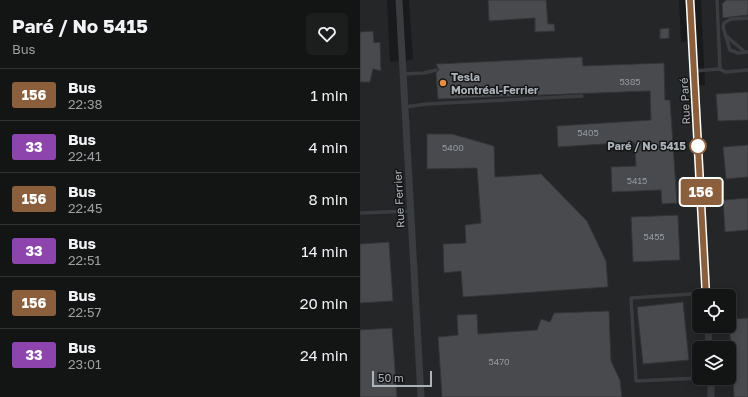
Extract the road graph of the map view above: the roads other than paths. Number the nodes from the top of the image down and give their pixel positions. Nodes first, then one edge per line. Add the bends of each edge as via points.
1 (399, 0) edge
2 (690, 0) edge
3 (717, 0) edge
4 (748, 18) edge
5 (725, 34) junction
6 (747, 52) edge
7 (720, 69) junction
8 (436, 70) dead end
9 (748, 70) edge
10 (694, 71) junction
11 (403, 74) junction
12 (582, 96) dead end
13 (405, 107) junction
14 (410, 211) junction
15 (360, 213) edge
16 (706, 289) edge
17 (692, 296) edge
18 (692, 378) edge
19 (711, 385) edge
20 (421, 397) edge
21 (712, 397) edge

1 - 11 street, Rue Ferrier
2 - 10 street, Rue Paré
3 - 7 lane
4 - 5 lane via 727,21 723,26
5 - 6 lane
5 - 6 lane via 730,50
7 - 9 lane via 725,72
7 - 10 lane
8 - 11 lane
10 - 16 street, Rue Paré
11 - 13 street, Rue Ferrier
12 - 13 lane
13 - 14 street, Rue Ferrier
14 - 15 lane
14 - 20 street, Rue Ferrier
17 - 18 lane via 631,298 636,381
19 - 21 street

